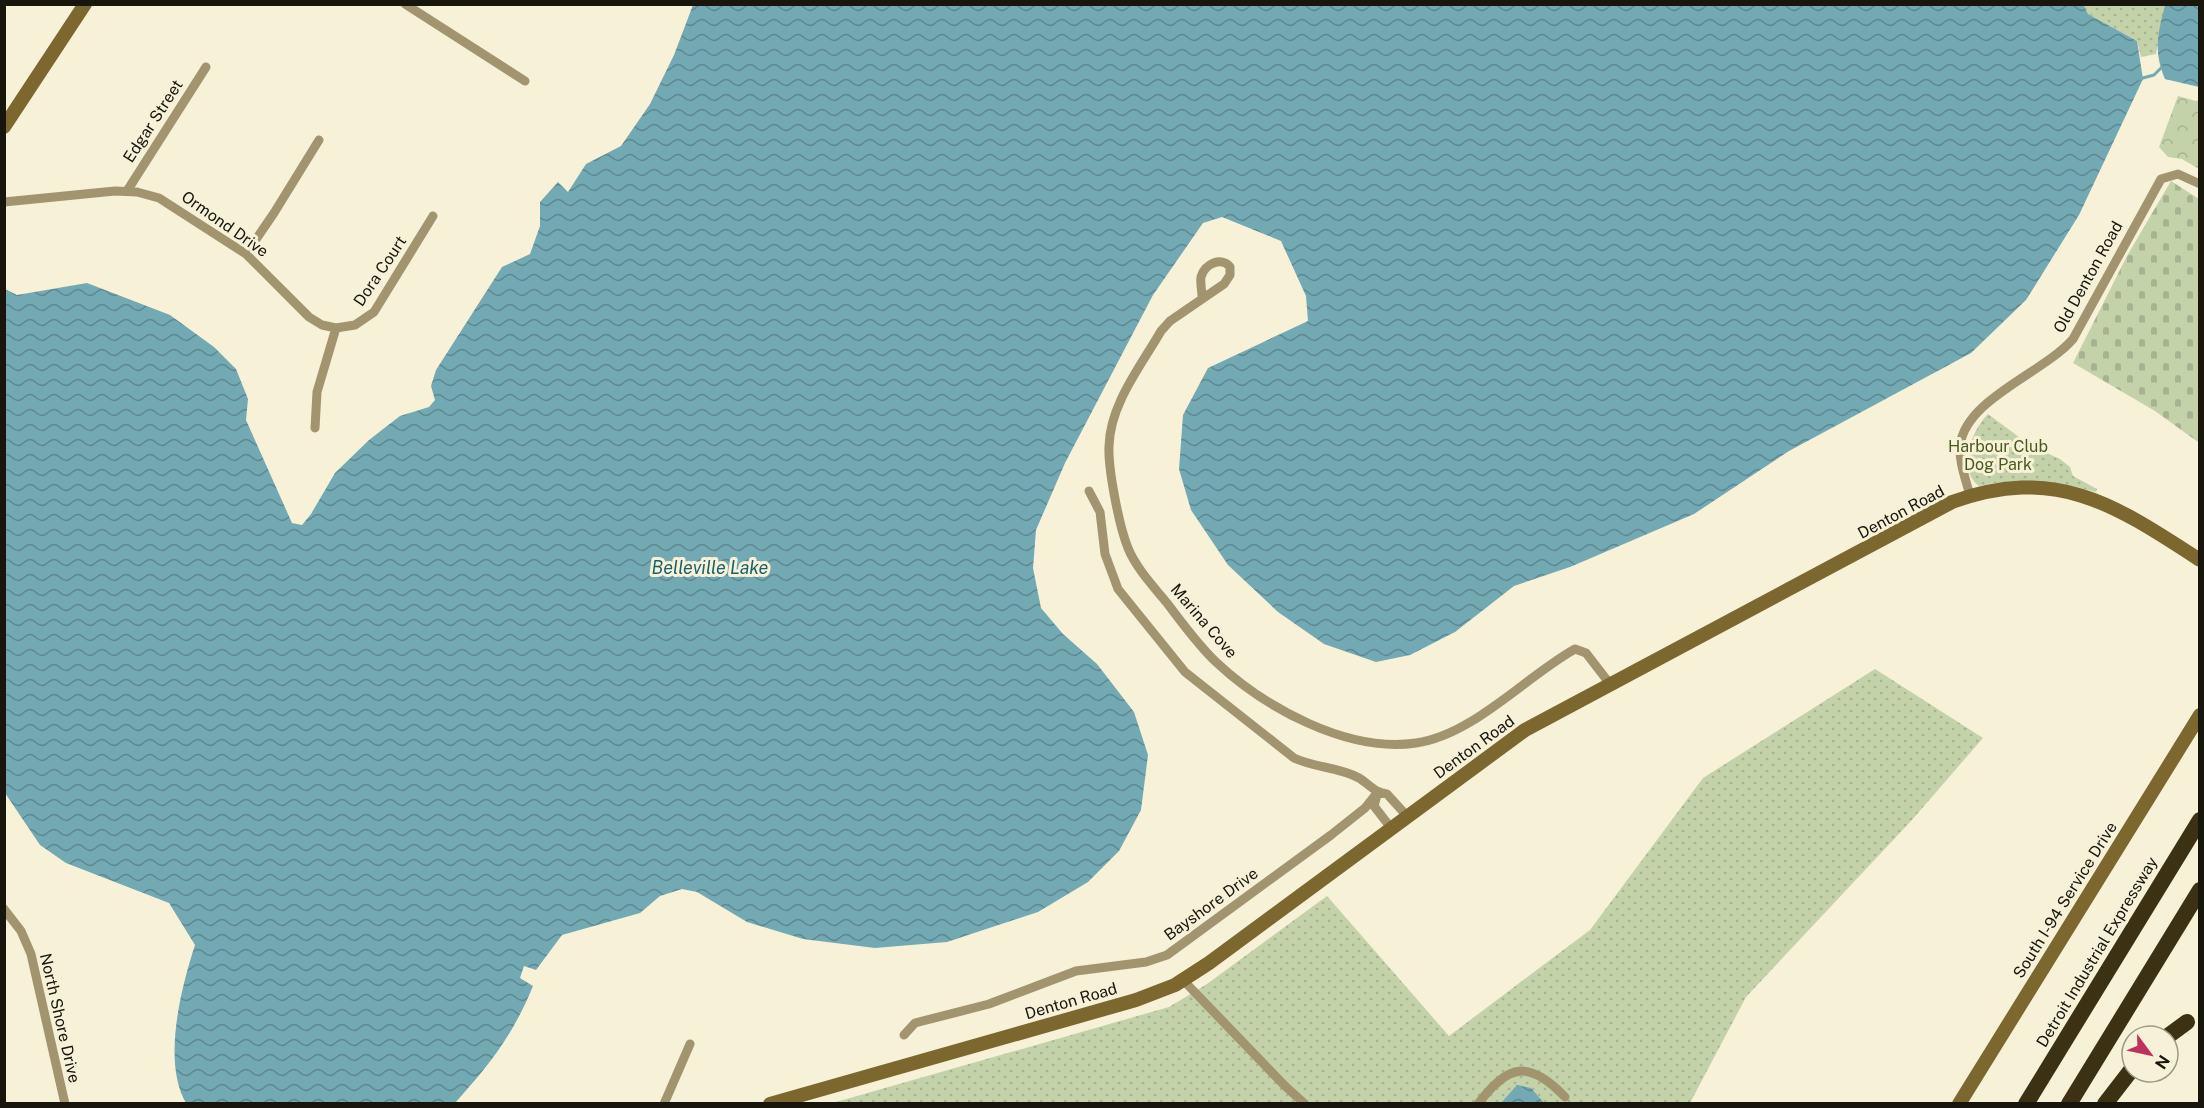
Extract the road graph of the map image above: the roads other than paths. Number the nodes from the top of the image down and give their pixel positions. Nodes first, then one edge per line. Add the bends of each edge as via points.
1 (85, 4) edge
2 (405, 4) edge
3 (206, 67) dead end
4 (525, 81) dead end
5 (4, 127) edge
6 (319, 140) dead end
7 (2199, 184) edge
8 (127, 191) junction
9 (4, 202) edge
10 (433, 216) dead end
11 (246, 254) junction
12 (1202, 297) dead end
13 (336, 328) junction
14 (315, 428) dead end
15 (1089, 491) dead end
16 (1970, 496) junction
17 (2199, 560) edge
18 (1610, 684) junction
19 (2199, 714) edge
20 (1377, 793) junction
21 (1407, 816) junction
22 (2199, 820) edge
23 (1391, 828) junction
24 (2199, 890) edge
25 (4, 909) edge
26 (2199, 911) edge
27 (1183, 980) junction
28 (2187, 1022) dead end
29 (2180, 1027) edge
30 (904, 1035) dead end
31 (690, 1044) dead end
32 (2120, 1084) edge
33 (1565, 1097) dead end
34 (65, 1104) edge
35 (664, 1104) edge
36 (770, 1104) edge
37 (1305, 1104) edge
38 (1478, 1104) edge
39 (1959, 1104) edge
40 (2026, 1104) edge
41 (2069, 1104) edge
42 (2081, 1104) edge
43 (2105, 1104) edge

1 - 5 street
2 - 4 street
3 - 8 street, Edgar Street
6 - 11 street
7 - 16 street, Old Denton Road via 2178,174 2161,179 2073,339 2058,355 1974,415 1960,445
8 - 9 street, Ormond Drive
8 - 11 street, Ormond Drive via 169,203
10 - 13 street, Dora Court via 374,312 355,325
11 - 13 street, Ormond Drive via 309,317
12 - 18 street, Marina Cove via 1161,332 1119,406 1111,427 1109,449 1128,547 1151,583 1217,663 1254,693 1297,718 1355,739 1390,744 1418,743 1451,732 1575,649 1586,653
13 - 14 street via 317,392
15 - 20 street via 1100,512 1106,554 1118,589 1185,672 1294,758 1355,776
16 - 17 street, Denton Road via 2026,488 2083,495 2135,518
16 - 18 street, Denton Road via 1930,512 1796,588
18 - 21 street, Denton Road via 1525,730
19 - 39 street, South I-94 Service Drive
20 - 21 street via 1387,794
20 - 23 street via 1374,806
20 - 30 street, Bayshore Drive via 1336,831 1167,955 1146,962 1077,971 988,1004 915,1023
21 - 23 street, Denton Road
22 - 40 highway, Detroit Industrial Expressway
23 - 27 street, Denton Road
24 - 41 highway
25 - 34 street, North Shore Drive via 21,931 31,954
26 - 42 highway
27 - 36 street, Denton Road via 1136,1000
27 - 37 street
28 - 29 highway
31 - 35 street
32 - 43 highway
33 - 38 street via 1548,1080 1522,1069 1505,1075

